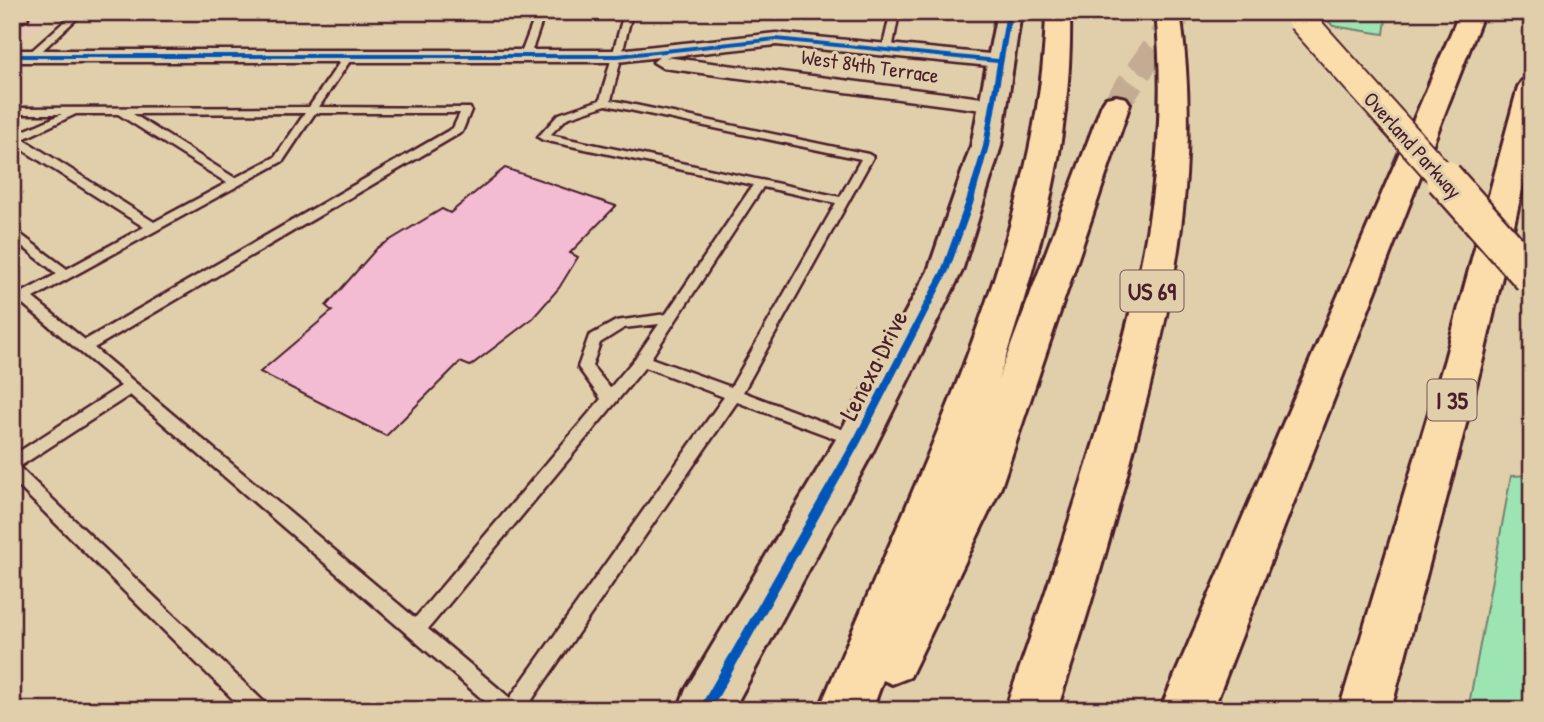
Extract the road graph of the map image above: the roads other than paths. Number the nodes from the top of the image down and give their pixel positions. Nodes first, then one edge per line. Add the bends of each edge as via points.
1 (80, 12) edge
2 (541, 12) edge
3 (660, 12) edge
4 (885, 12) edge
5 (1009, 12) edge
6 (1058, 12) edge
7 (1168, 12) edge
8 (1461, 12) edge
9 (1472, 12) edge
10 (1298, 16) edge
11 (12, 18) edge
12 (24, 18) dead end
13 (1460, 42) junction
14 (887, 50) junction
15 (349, 55) junction
16 (22, 56) edge
17 (525, 56) junction
18 (618, 56) junction
19 (1000, 61) junction
20 (1532, 87) edge
21 (605, 102) junction
22 (1116, 104) tunnel mouth
23 (990, 105) junction
24 (312, 110) junction
25 (12, 111) edge
26 (79, 111) junction
27 (121, 111) junction
28 (14, 140) edge
29 (235, 183) junction
30 (760, 183) junction
31 (843, 201) junction
32 (153, 227) junction
33 (12, 232) edge
34 (66, 274) junction
35 (1532, 278) edge
36 (24, 298) junction
37 (12, 304) edge
38 (670, 318) junction
39 (84, 347) junction
40 (642, 360) junction
41 (131, 387) junction
42 (733, 396) junction
43 (610, 398) junction
44 (857, 441) junction
45 (12, 464) edge
46 (12, 470) edge
47 (416, 630) junction
48 (258, 710) edge
49 (512, 710) edge
50 (704, 710) edge
51 (845, 710) edge
52 (867, 710) edge
53 (1031, 710) edge
54 (1186, 710) edge
55 (1365, 710) edge

1 - 16 lane
2 - 17 lane
3 - 18 lane via 627,15
4 - 14 lane via 895,13
5 - 19 street, Lenexa Drive
6 - 51 highway via 1054,94 1045,148 999,321 945,475
7 - 53 highway, US 69 via 1176,76 1173,167 1153,287 1140,352 1081,564
8 - 13 highway
9 - 13 highway
10 - 35 highway, Overland Parkway, bridge
11 - 12 lane
13 - 54 highway
14 - 18 street, West 84th Terrace via 776,38
14 - 19 street, West 84th Terrace
15 - 16 street, West 84th Terrace
15 - 17 street, West 84th Terrace
15 - 24 lane
17 - 18 street, West 84th Terrace
18 - 21 lane
18 - 23 street, West 84th Terrace
19 - 23 street, Lenexa Drive
20 - 55 highway, I 35 via 1464,359
21 - 30 lane via 563,116 543,137
21 - 31 lane via 868,157
22 - 52 highway via 979,487
23 - 44 street, Lenexa Drive via 979,169 945,271
24 - 27 lane
24 - 29 lane via 279,159
24 - 39 lane via 466,110 458,130
25 - 26 lane
26 - 27 lane
26 - 28 lane
27 - 29 lane
28 - 32 lane
29 - 32 lane
30 - 31 lane
30 - 38 lane
31 - 42 lane
32 - 34 lane
33 - 34 lane
34 - 36 lane
36 - 37 lane
36 - 39 lane
38 - 40 lane
38 - 43 lane via 621,324 594,340 585,367
39 - 41 lane
40 - 42 lane
40 - 43 lane
41 - 45 lane
41 - 47 lane
42 - 44 lane
42 - 49 lane
43 - 47 lane
44 - 50 street, Lenexa Drive
46 - 48 lane
47 - 49 lane

